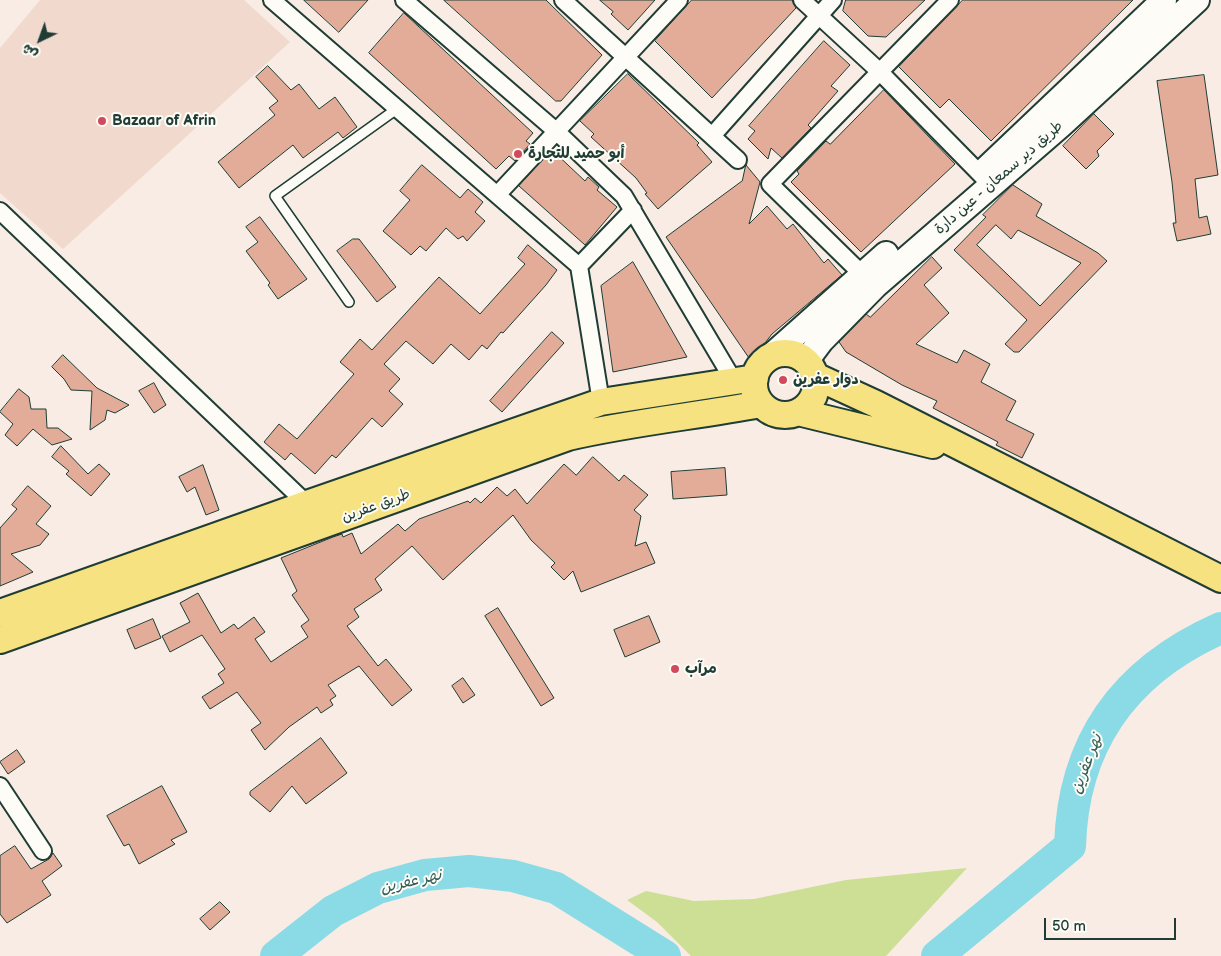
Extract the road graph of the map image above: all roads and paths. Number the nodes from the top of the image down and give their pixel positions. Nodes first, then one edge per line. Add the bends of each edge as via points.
1 (272, 0) edge
2 (404, 0) edge
3 (563, 0) edge
4 (679, 0) edge
5 (802, 0) edge
6 (833, 0) edge
7 (950, 0) edge
8 (1164, 0) edge
9 (1185, 4) edge
10 (819, 16) junction
11 (625, 57) junction
12 (879, 71) junction
13 (398, 108) junction
14 (556, 131) junction
15 (712, 136) junction
16 (738, 160) dead end
17 (986, 180) junction
18 (498, 195) junction
19 (633, 210) junction
20 (0, 211) edge
21 (579, 266) junction
22 (869, 280) junction
23 (349, 302) dead end
24 (770, 356) junction
25 (811, 368) junction
26 (745, 380) junction
27 (601, 402) junction
28 (761, 404) junction
29 (798, 412) junction
30 (975, 456) junction
31 (307, 504) junction
32 (1221, 579) edge
33 (0, 613) edge
34 (0, 640) edge
35 (0, 786) edge
36 (43, 851) dead end

1 - 13 street
2 - 14 street
3 - 11 street
4 - 11 street
5 - 10 street
6 - 10 street
7 - 12 street
8 - 17 main road, طريق دير سمعان - عين دارة
9 - 17 main road, طريق دير سمعان - عين دارة
10 - 12 street
10 - 15 street
11 - 14 street
11 - 15 street
12 - 17 street
12 - 22 street via 770,184
13 - 18 street
13 - 23 lane via 275,196
14 - 18 street
14 - 19 street via 624,196
15 - 16 street
17 - 22 main road, طريق دير سمعان - عين دارة
18 - 21 street
19 - 21 street
19 - 26 street
20 - 31 street
21 - 27 street
22 - 24 main road, طريق دير سمعان - عين دارة
22 - 25 main road, طريق دير سمعان - عين دارة via 821,341
24 - 25 main road via 785,353 800,357
24 - 26 main road
25 - 29 main road via 815,392
25 - 30 main road
26 - 27 main road, طريق عفرين
26 - 28 main road via 754,387
27 - 31 main road, طريق عفرين
28 - 29 main road via 778,414
28 - 34 main road, طريق عفرين via 568,437
29 - 30 main road
30 - 32 main road
31 - 33 main road, طريق عفرين
35 - 36 street

